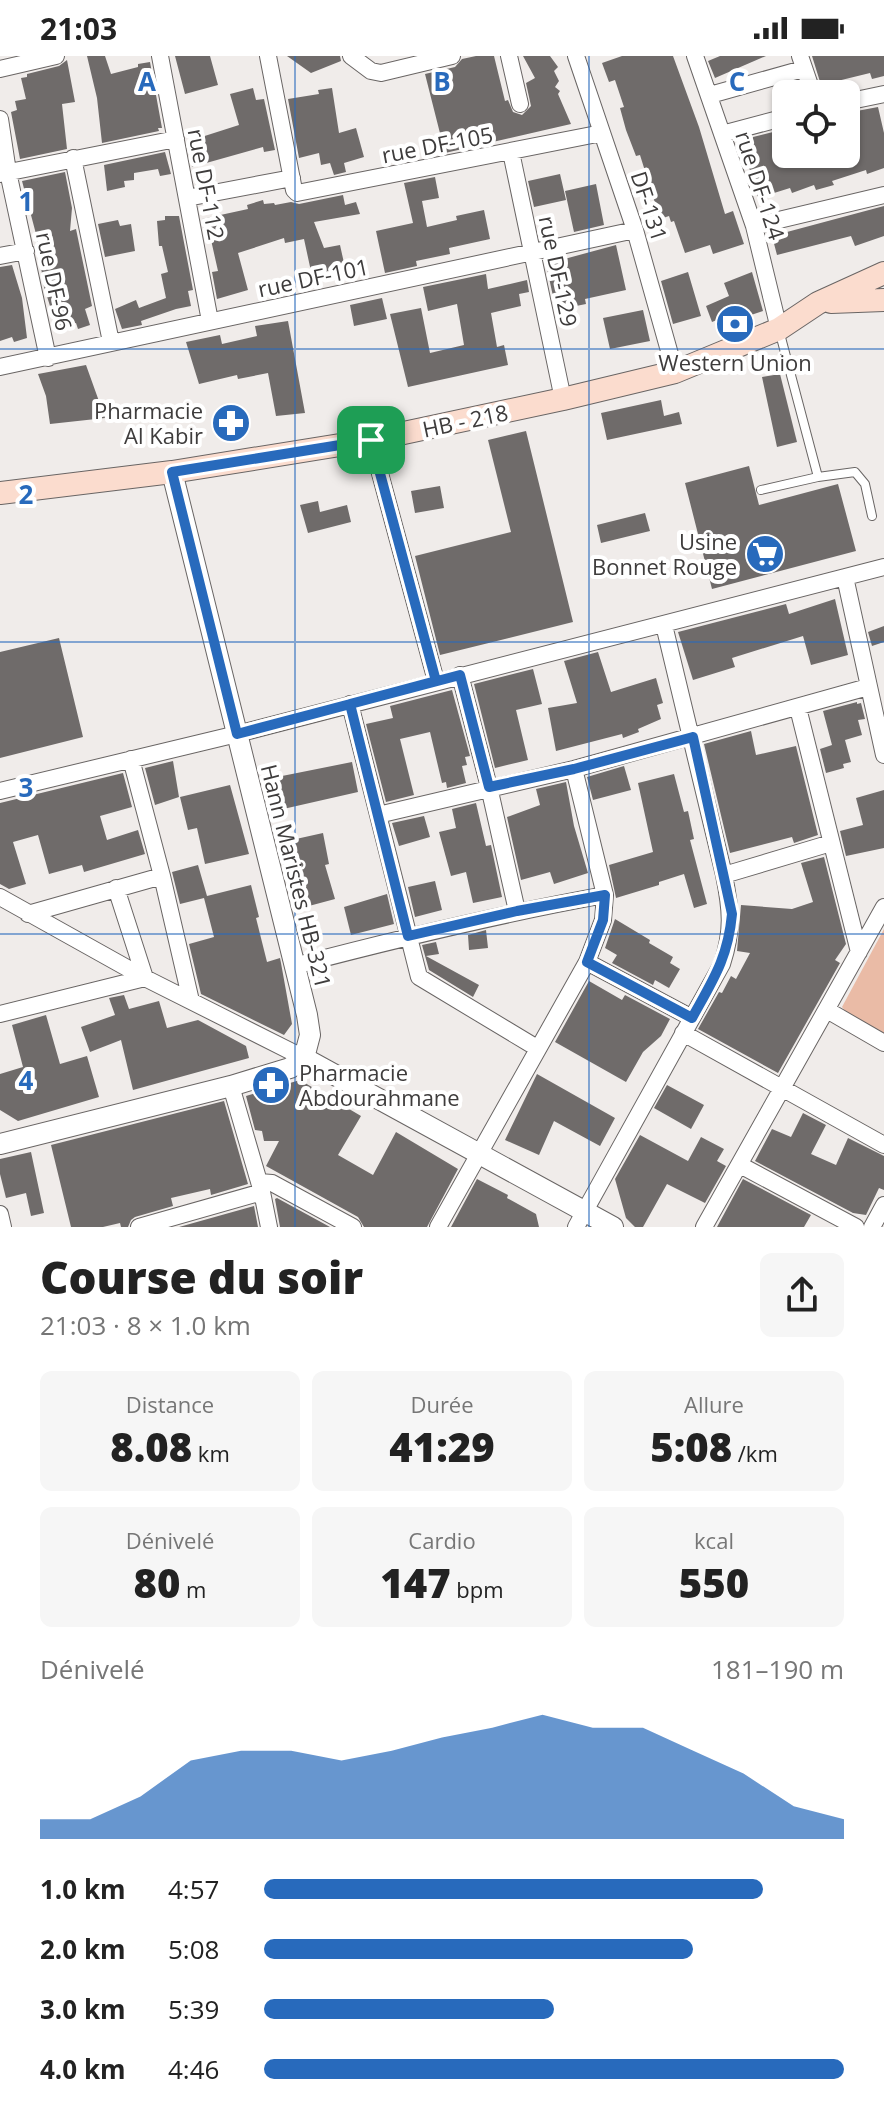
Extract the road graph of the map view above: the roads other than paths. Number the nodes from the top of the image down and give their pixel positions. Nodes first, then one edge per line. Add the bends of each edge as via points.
1 (56, 56) edge
2 (160, 56) edge
3 (268, 56) edge
4 (351, 56) edge
5 (452, 56) edge
6 (509, 56) edge
7 (576, 56) edge
8 (695, 56) edge
9 (802, 62) edge
10 (373, 65) edge
11 (0, 69) edge
12 (884, 94) edge
13 (710, 95) junction
14 (860, 99) edge
15 (520, 104) dead end
16 (0, 119) edge
17 (772, 121) edge
18 (602, 133) junction
19 (722, 134) junction
20 (176, 139) junction
21 (511, 152) junction
22 (73, 158) junction
23 (4, 173) edge
24 (292, 178) junction
25 (884, 195) edge
26 (187, 198) junction
27 (754, 226) junction
28 (635, 230) junction
29 (26, 251) junction
30 (532, 253) junction
31 (0, 256) edge
32 (884, 273) edge
33 (884, 300) edge
34 (818, 303) junction
35 (210, 321) junction
36 (779, 329) junction
37 (111, 342) junction
38 (48, 358) junction
39 (0, 367) edge
40 (675, 372) junction
41 (563, 399) junction
42 (371, 440) junction
43 (172, 472) junction
44 (818, 477) junction
45 (761, 490) dead end
46 (0, 493) edge
47 (872, 516) dead end
48 (884, 567) edge
49 (845, 577) junction
50 (664, 625) junction
51 (460, 675) junction
52 (436, 681) junction
53 (868, 687) junction
54 (350, 704) junction
55 (798, 708) junction
56 (237, 734) junction
57 (693, 737) junction
58 (884, 755) edge
59 (131, 759) junction
60 (574, 769) junction
61 (489, 787) junction
62 (0, 791) edge
63 (378, 815) junction
64 (831, 843) junction
65 (724, 875) junction
66 (162, 876) junction
67 (116, 888) junction
68 (605, 895) junction
69 (0, 897) edge
70 (884, 907) edge
71 (517, 911) junction
72 (28, 914) junction
73 (408, 936) junction
74 (859, 952) junction
75 (587, 962) junction
76 (294, 966) junction
77 (145, 978) junction
78 (191, 1001) junction
79 (827, 1010) junction
80 (0, 1014) edge
81 (688, 1025) junction
82 (884, 1043) edge
83 (537, 1048) junction
84 (304, 1058) junction
85 (231, 1086) junction
86 (783, 1088) junction
87 (0, 1144) edge
88 (884, 1145) edge
89 (481, 1155) junction
90 (740, 1165) junction
91 (260, 1187) junction
92 (884, 1205) edge
93 (0, 1214) edge
94 (580, 1219) edge
95 (3, 1227) edge
96 (139, 1227) edge
97 (269, 1227) edge
98 (353, 1227) edge
99 (438, 1227) edge
100 (613, 1227) edge
101 (704, 1227) edge
102 (856, 1227) edge
103 (872, 1227) edge

1 - 11 street
2 - 20 street, rue DF-112
3 - 24 street
4 - 10 street
5 - 10 street
6 - 15 street
7 - 18 street, DF-131
8 - 13 street, rue DF-124
9 - 13 street
12 - 14 street
13 - 19 street, rue DF-124
16 - 23 street, rue DF-96
17 - 19 street
18 - 21 street, rue DF-105
18 - 28 street, DF-131
19 - 27 street, rue DF-124
20 - 22 street
20 - 26 street, rue DF-112
21 - 24 street, rue DF-105 via 302,193 294,190
21 - 30 street, rue DF-129
22 - 23 street
22 - 37 street
23 - 29 street, rue DF-96
24 - 26 street
25 - 27 street
26 - 35 street, rue DF-112
27 - 36 street, rue DF-124
28 - 30 street, rue DF-101
28 - 40 street, DF-131
29 - 31 street
29 - 38 street, rue DF-96
30 - 35 street, rue DF-101
30 - 41 street, rue DF-129
32 - 34 main road, HB - 218
33 - 34 main road
34 - 36 main road, HB - 218
35 - 37 street, rue DF-101
36 - 40 main road, HB - 218
36 - 44 lane
37 - 38 street, rue DF-101
38 - 39 street, rue DF-101
40 - 41 main road, HB - 218
41 - 42 main road, HB - 218
42 - 43 main road, HB - 218
42 - 52 street
43 - 46 main road, HB - 218
43 - 56 street, Hann Maristes HB-321
44 - 45 lane
44 - 47 lane via 849,471 859,475
48 - 49 street
49 - 50 street
49 - 53 street
50 - 51 street
50 - 57 street
51 - 52 street
51 - 61 street
52 - 54 street
53 - 55 street
53 - 58 street
54 - 56 street
54 - 63 street
55 - 57 street
55 - 64 street
56 - 59 street
56 - 76 street, Hann Maristes HB-321
57 - 60 street
57 - 65 street
59 - 62 street
59 - 66 street
60 - 61 street
60 - 68 street
61 - 63 street
61 - 71 street
63 - 73 street
64 - 65 street
64 - 74 street
65 - 81 street via 732,914 729,942
66 - 67 street
66 - 78 street
67 - 72 street
67 - 77 street
68 - 71 street
68 - 75 street via 603,920
69 - 72 street
70 - 74 street
71 - 73 street
72 - 77 street
73 - 76 street
73 - 83 street via 419,977
74 - 79 street
75 - 81 street
75 - 83 street
76 - 84 street, Hann Maristes HB-321 via 310,1035
77 - 78 street
77 - 80 street
78 - 84 street
79 - 82 street
79 - 86 street
81 - 86 street
81 - 94 street
83 - 89 street
84 - 85 street via 290,1068
84 - 89 street
85 - 87 street
85 - 91 street
86 - 88 street
86 - 90 street
89 - 94 street
89 - 99 street
90 - 101 street
90 - 102 street
91 - 96 street
91 - 97 street
91 - 98 street via 272,1183
92 - 103 street
93 - 95 street
94 - 100 street

